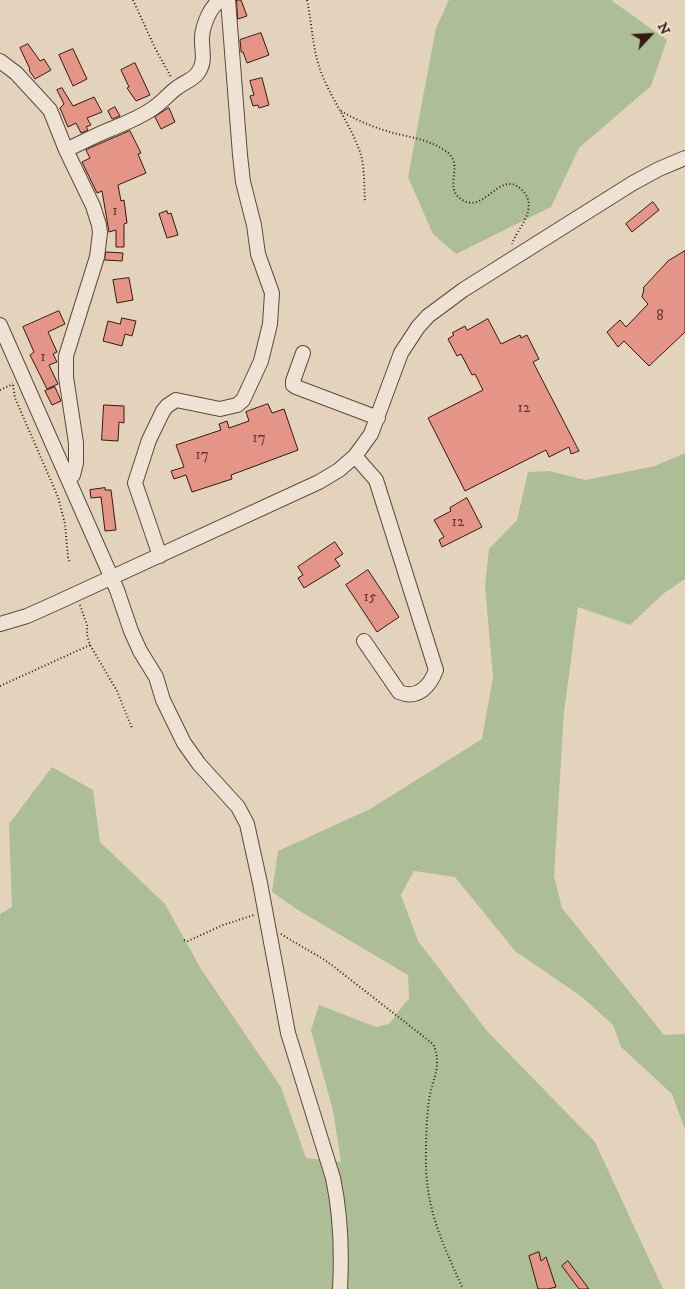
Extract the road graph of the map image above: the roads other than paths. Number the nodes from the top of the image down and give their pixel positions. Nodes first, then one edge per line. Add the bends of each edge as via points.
1 (221, 0) edge
2 (228, 0) edge
3 (0, 61) edge
4 (66, 150) junction
5 (685, 158) edge
6 (0, 325) edge
7 (303, 353) dead end
8 (378, 418) junction
9 (354, 456) junction
10 (68, 479) junction
11 (160, 556) junction
12 (112, 578) junction
13 (0, 624) edge
14 (364, 642) dead end
15 (340, 1289) edge

1 - 4 street via 206,21 202,37 204,52 198,74 129,123
2 - 11 street via 243,182 258,254 272,293 272,307 261,362 243,400 220,409 176,400 163,412 150,440 135,483
3 - 4 street via 47,105
4 - 10 street via 93,206 100,233 96,257 66,356 76,443 76,463 73,475
5 - 8 street via 646,175 516,255 428,316 401,353
6 - 10 street
7 - 8 street via 293,381 296,387
8 - 9 street via 371,434
9 - 11 street via 319,482
9 - 14 street via 376,480 436,670 432,681 415,694 399,692
10 - 12 street
11 - 12 street
12 - 13 street via 27,616
12 - 15 street via 131,631 156,677 184,743 244,816 288,1033 333,1178 340,1236

